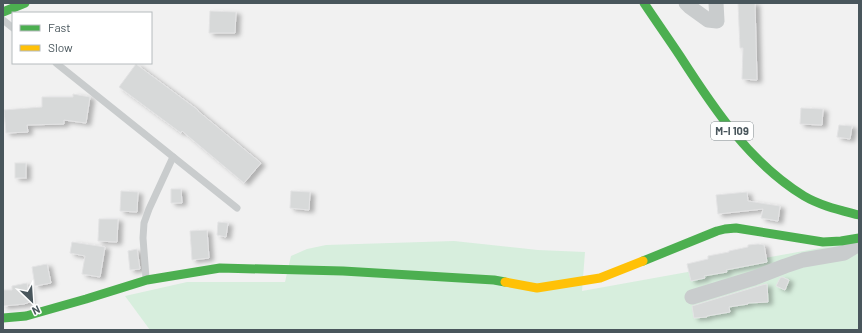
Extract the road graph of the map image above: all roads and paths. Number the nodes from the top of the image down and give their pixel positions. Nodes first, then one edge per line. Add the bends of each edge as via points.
1 (25, 3) edge
2 (644, 3) edge
3 (686, 3) edge
4 (716, 3) edge
5 (3, 12) edge
6 (3, 20) edge
7 (12, 27) edge
8 (57, 64) edge
9 (173, 157) junction
10 (237, 208) dead end
11 (859, 215) edge
12 (859, 238) edge
13 (859, 244) edge
14 (147, 280) junction
15 (692, 296) dead end
16 (3, 318) edge

1 - 5 street
2 - 11 street, M-I 109 via 723,120 765,167 806,197 838,210
3 - 4 street via 708,20 717,21
6 - 7 lane
8 - 9 lane
9 - 10 lane
9 - 14 lane via 144,223
12 - 14 street via 823,242 736,228 725,229 600,278 537,288 494,280 220,268
13 - 15 street via 844,253 803,260 754,278
14 - 16 street via 26,316

